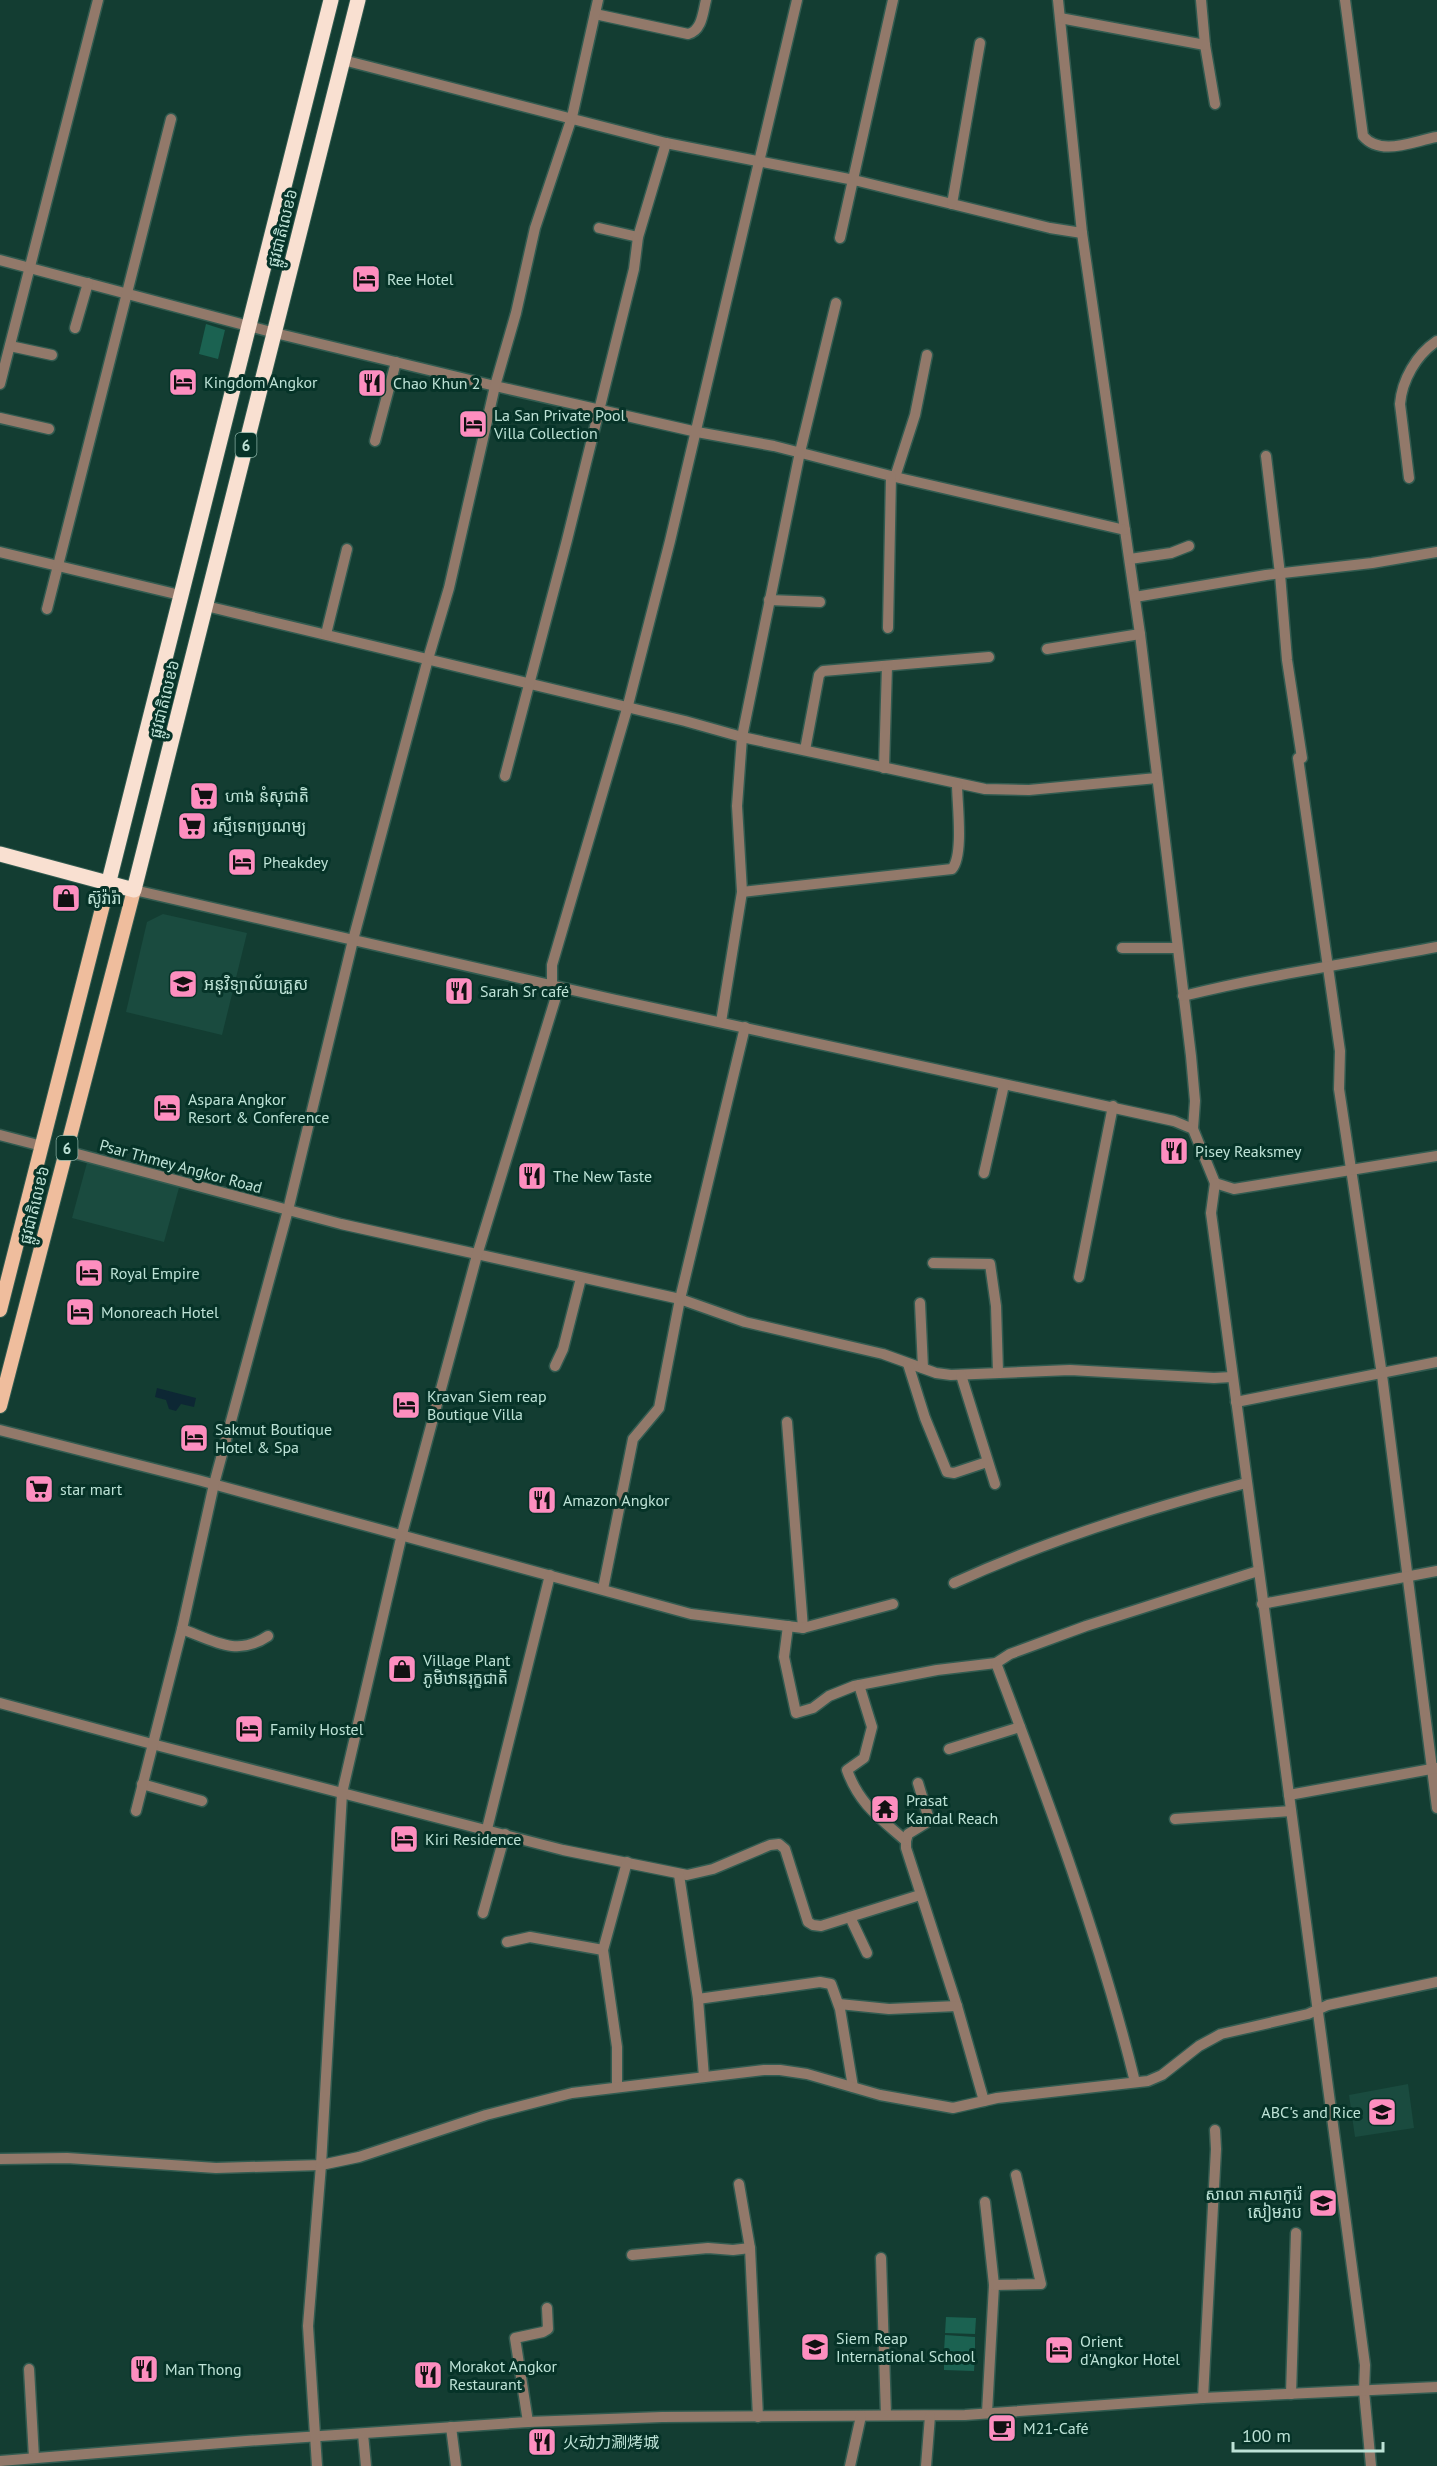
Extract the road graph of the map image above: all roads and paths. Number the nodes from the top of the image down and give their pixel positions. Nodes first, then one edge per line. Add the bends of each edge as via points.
1 (98, 0) edge
2 (331, 0) edge
3 (358, 0) edge
4 (598, 0) edge
5 (706, 0) edge
6 (797, 0) edge
7 (893, 0) edge
8 (1058, 0) edge
9 (1201, 0) edge
10 (1345, 0) edge
11 (594, 14) junction
12 (1060, 18) junction
13 (980, 43) dead end
14 (1204, 45) junction
15 (343, 60) junction
16 (1215, 104) dead end
17 (572, 117) junction
18 (171, 118) dead end
19 (1437, 137) edge
20 (666, 143) junction
21 (759, 162) junction
22 (854, 180) junction
23 (952, 204) junction
24 (599, 228) dead end
25 (1082, 233) junction
26 (638, 237) junction
27 (840, 238) dead end
28 (0, 260) edge
29 (28, 267) junction
30 (88, 283) junction
31 (128, 294) junction
32 (836, 303) dead end
33 (250, 325) junction
34 (75, 328) dead end
35 (275, 333) junction
36 (1437, 341) edge
37 (10, 346) junction
38 (52, 355) dead end
39 (927, 355) dead end
40 (396, 362) junction
41 (0, 384) edge
42 (495, 386) junction
43 (598, 410) junction
44 (0, 418) edge
45 (49, 429) dead end
46 (697, 432) junction
47 (375, 441) dead end
48 (800, 452) junction
49 (1266, 456) dead end
50 (893, 477) junction
51 (1408, 478) dead end
52 (1125, 530) junction
53 (1189, 546) dead end
54 (347, 549) dead end
55 (0, 552) edge
56 (1437, 552) edge
57 (1130, 559) junction
58 (59, 565) junction
59 (1280, 574) junction
60 (180, 595) junction
61 (1135, 597) junction
62 (769, 600) junction
63 (820, 602) dead end
64 (206, 606) junction
65 (48, 609) dead end
66 (888, 628) dead end
67 (326, 634) junction
68 (1140, 634) junction
69 (1047, 649) dead end
70 (989, 657) dead end
71 (428, 659) junction
72 (887, 666) junction
73 (530, 684) junction
74 (627, 708) junction
75 (742, 737) junction
76 (805, 750) junction
77 (884, 768) junction
78 (505, 776) dead end
79 (1156, 778) junction
80 (957, 784) junction
81 (0, 854) edge
82 (108, 885) junction
83 (134, 890) junction
84 (742, 892) junction
85 (353, 940) junction
86 (1437, 947) edge
87 (1122, 948) dead end
88 (1177, 948) junction
89 (1328, 968) junction
90 (552, 985) junction
91 (1183, 996) junction
92 (721, 1022) junction
93 (745, 1027) junction
94 (1004, 1085) junction
95 (1113, 1106) junction
96 (1193, 1129) junction
97 (0, 1135) edge
98 (42, 1146) junction
99 (66, 1151) junction
100 (1437, 1156) edge
101 (1352, 1172) junction
102 (984, 1173) dead end
103 (1215, 1183) junction
104 (288, 1210) junction
105 (477, 1255) junction
106 (933, 1263) dead end
107 (1079, 1277) dead end
108 (581, 1278) junction
109 (680, 1299) junction
110 (920, 1303) dead end
111 (0, 1310) edge
112 (1437, 1362) edge
113 (908, 1364) junction
114 (555, 1366) dead end
115 (923, 1368) junction
116 (998, 1372) junction
117 (961, 1375) junction
118 (1382, 1375) junction
119 (1232, 1377) junction
120 (1236, 1402) junction
121 (0, 1406) edge
122 (787, 1422) dead end
123 (0, 1430) edge
124 (987, 1462) junction
125 (1246, 1483) junction
126 (214, 1484) junction
127 (995, 1484) dead end
128 (402, 1534) junction
129 (1258, 1571) junction
130 (1437, 1572) edge
131 (550, 1575) junction
132 (1407, 1576) junction
133 (954, 1583) dead end
134 (603, 1589) junction
135 (893, 1604) dead end
136 (1262, 1604) junction
137 (788, 1626) junction
138 (803, 1628) junction
139 (182, 1629) junction
140 (268, 1636) dead end
141 (996, 1663) junction
142 (859, 1685) junction
143 (0, 1703) edge
144 (1020, 1726) junction
145 (152, 1744) junction
146 (949, 1749) dead end
147 (1434, 1769) edge
148 (918, 1783) dead end
149 (142, 1784) junction
150 (342, 1793) junction
151 (1289, 1795) junction
152 (202, 1801) dead end
153 (1437, 1808) edge
154 (136, 1811) dead end
155 (1291, 1811) junction
156 (1175, 1819) dead end
157 (487, 1829) junction
158 (505, 1834) junction
159 (906, 1841) junction
160 (627, 1862) junction
161 (679, 1875) junction
162 (921, 1895) junction
163 (483, 1913) dead end
164 (850, 1917) junction
165 (507, 1942) dead end
166 (603, 1950) junction
167 (867, 1953) dead end
168 (1437, 1982) edge
169 (698, 2000) junction
170 (839, 2004) junction
171 (957, 2006) junction
172 (1317, 2011) junction
173 (704, 2077) junction
174 (1135, 2082) junction
175 (617, 2087) junction
176 (853, 2087) junction
177 (984, 2101) junction
178 (1215, 2130) dead end
179 (0, 2159) edge
180 (321, 2165) junction
181 (1016, 2175) dead end
182 (739, 2184) dead end
183 (985, 2202) dead end
184 (1296, 2233) dead end
185 (750, 2248) junction
186 (632, 2255) dead end
187 (881, 2258) dead end
188 (994, 2285) junction
189 (547, 2308) dead end
190 (29, 2369) dead end
191 (1437, 2387) edge
192 (1364, 2391) junction
193 (1291, 2394) junction
194 (1203, 2398) junction
195 (987, 2414) junction
196 (886, 2415) junction
197 (930, 2415) junction
198 (861, 2416) junction
199 (758, 2417) junction
200 (528, 2422) junction
201 (451, 2427) junction
202 (363, 2434) junction
203 (317, 2437) junction
204 (34, 2458) junction
205 (0, 2461) edge
206 (317, 2466) edge
207 (366, 2466) edge
208 (456, 2466) edge
209 (850, 2466) edge
210 (926, 2466) edge
211 (1371, 2466) edge

1 - 29 street
2 - 33 highway, ផ្លូវជាតិលេខ៦ / 6
3 - 15 highway, ផ្លូវជាតិលេខ៦ / 6
4 - 11 street
5 - 11 street via 699,28 688,34
6 - 21 street
7 - 22 street
8 - 12 street
9 - 14 street
10 - 19 street via 1363,136 1371,145 1381,148
11 - 17 street
12 - 14 street
12 - 25 street
13 - 23 street
14 - 16 street
15 - 17 street
15 - 35 highway, ផ្លូវជាតិលេខ៦ / 6
17 - 20 street
17 - 42 street via 535,228
18 - 31 street
20 - 21 street
20 - 26 street
21 - 22 street
21 - 46 street
22 - 23 street
22 - 27 street
23 - 25 street
24 - 26 street
25 - 52 street
26 - 43 street via 634,269
28 - 29 street
29 - 30 street
29 - 37 street
30 - 31 street
30 - 34 street
31 - 33 street
31 - 58 street
32 - 48 street
33 - 35 street
33 - 60 highway, ផ្លូវជាតិលេខ៦ / 6
35 - 40 street
35 - 64 highway, ផ្លូវជាតិលេខ៦ / 6
36 - 51 street via 1417,360 1401,392
37 - 38 street
37 - 41 street
39 - 50 street via 915,415
40 - 42 street
40 - 47 street
42 - 43 street
42 - 71 street via 449,588
43 - 46 street
43 - 73 street
44 - 45 street
46 - 48 street
46 - 74 street
48 - 50 street
48 - 62 street
49 - 59 street
50 - 52 street
50 - 66 street
52 - 57 street
53 - 57 street
54 - 67 street
55 - 58 street
56 - 59 street
57 - 61 street
58 - 60 street
58 - 65 street
59 - 61 street
59 - 89 street via 1287,660
60 - 82 highway, ផ្លូវជាតិលេខ៦ / 6
61 - 68 street
62 - 63 street
62 - 75 street
64 - 67 street
64 - 83 highway, ផ្លូវជាតិលេខ៦ / 6
67 - 71 street
68 - 69 street
68 - 79 street
70 - 72 street
71 - 73 street
71 - 85 street
72 - 76 street via 820,672
72 - 77 street
73 - 74 street
73 - 78 street
74 - 75 street
74 - 90 street via 552,965
75 - 76 street
75 - 84 street via 737,807
76 - 77 street
77 - 80 street
79 - 80 street via 1016,790
79 - 88 street
80 - 84 street via 958,849 952,869
81 - 82 highway
82 - 83 highway
82 - 98 main road, ផ្លូវជាតិលេខ៦ / 6
83 - 85 street
83 - 99 main road, ផ្លូវជាតិលេខ៦ / 6
84 - 92 street
85 - 90 street
85 - 104 street
86 - 89 street
87 - 88 street
88 - 91 street
89 - 91 street via 1249,980
89 - 101 street via 1340,1051 1339,1089
90 - 92 street
90 - 105 street via 555,1000
91 - 96 street via 1195,1101
92 - 93 street
93 - 94 street
93 - 109 street
94 - 95 street
94 - 102 street
95 - 96 street via 1174,1120
95 - 107 street
96 - 103 street
97 - 98 street
98 - 111 main road, ផ្លូវជាតិលេខ៦ / 6
99 - 104 street, Psar Thmey Angkor Road
99 - 121 main road, ផ្លូវជាតិលេខ៦ / 6
100 - 101 street
101 - 103 street via 1244,1189
101 - 118 street
103 - 119 street via 1211,1213
104 - 105 street, Psar Thmey Angkor Road
104 - 126 street
105 - 108 street, Psar Thmey Angkor Road
105 - 128 street
106 - 116 street via 988,1262 992,1266
108 - 109 street, Psar Thmey Angkor Road
108 - 114 street
109 - 113 street, Psar Thmey Angkor Road via 745,1322 883,1354
109 - 134 street via 659,1408 633,1439
110 - 115 street
112 - 118 street
113 - 115 street, Psar Thmey Angkor Road
113 - 124 street via 947,1472
115 - 117 street, Psar Thmey Angkor Road
116 - 117 street, Psar Thmey Angkor Road
116 - 119 street, Psar Thmey Angkor Road via 1070,1370
117 - 124 street
118 - 120 street
118 - 132 street
119 - 120 street
120 - 125 street
122 - 138 street
123 - 126 street
124 - 127 street
125 - 129 street
125 - 133 street via 1162,1505 1005,1560
126 - 128 street
126 - 139 street
128 - 131 street
128 - 150 street
129 - 136 street
129 - 141 street via 1086,1626 1010,1654
130 - 132 street
131 - 134 street
131 - 157 street
132 - 136 street
132 - 147 street
134 - 137 street via 691,1614
135 - 138 street
136 - 151 street
137 - 138 street
137 - 142 street via 784,1657 796,1713
139 - 140 street via 243,1648
139 - 145 street
141 - 142 street
141 - 144 street
142 - 159 street via 872,1727 864,1758 847,1770 853,1788 866,1805
143 - 145 street
144 - 146 street
144 - 174 street via 1115,2005
145 - 149 street
145 - 150 street
147 - 151 street
147 - 153 street
148 - 159 street via 928,1816 926,1823 908,1834
149 - 152 street
149 - 154 street
150 - 157 street
150 - 180 street
151 - 155 street
155 - 156 street
155 - 172 street
157 - 158 street
158 - 160 street
158 - 163 street
159 - 162 street
160 - 161 street
160 - 166 street
161 - 164 street via 697,1875 779,1844 785,1849 808,1922 821,1926
161 - 169 street
162 - 164 street
162 - 171 street
164 - 167 street
165 - 166 street via 530,1937
166 - 175 street via 617,2048
168 - 172 street via 1328,2005
169 - 170 street via 820,1982 831,1984
169 - 173 street
170 - 171 street via 889,2009
170 - 176 street
171 - 177 street
172 - 174 street via 1221,2034 1162,2074
172 - 192 street via 1365,2365
173 - 175 street
173 - 176 street via 780,2070
174 - 177 street
175 - 180 street via 572,2093 486,2115 385,2149
176 - 177 street via 937,2107 953,2108
178 - 194 street
179 - 180 street via 67,2158 216,2168
180 - 203 street via 308,2326
181 - 188 street via 1041,2284
182 - 185 street
183 - 188 street
184 - 193 street
185 - 186 street
185 - 199 street
187 - 196 street
188 - 195 street
189 - 200 street via 548,2329 515,2338
190 - 204 street
191 - 192 street
192 - 193 street
192 - 211 street
193 - 194 street
194 - 195 street
195 - 197 street
196 - 197 street
196 - 198 street
197 - 210 street
198 - 199 street
198 - 209 street
199 - 200 street
200 - 201 street
201 - 202 street
201 - 208 street
202 - 203 street
202 - 207 street
203 - 204 street
203 - 206 street
204 - 205 street

